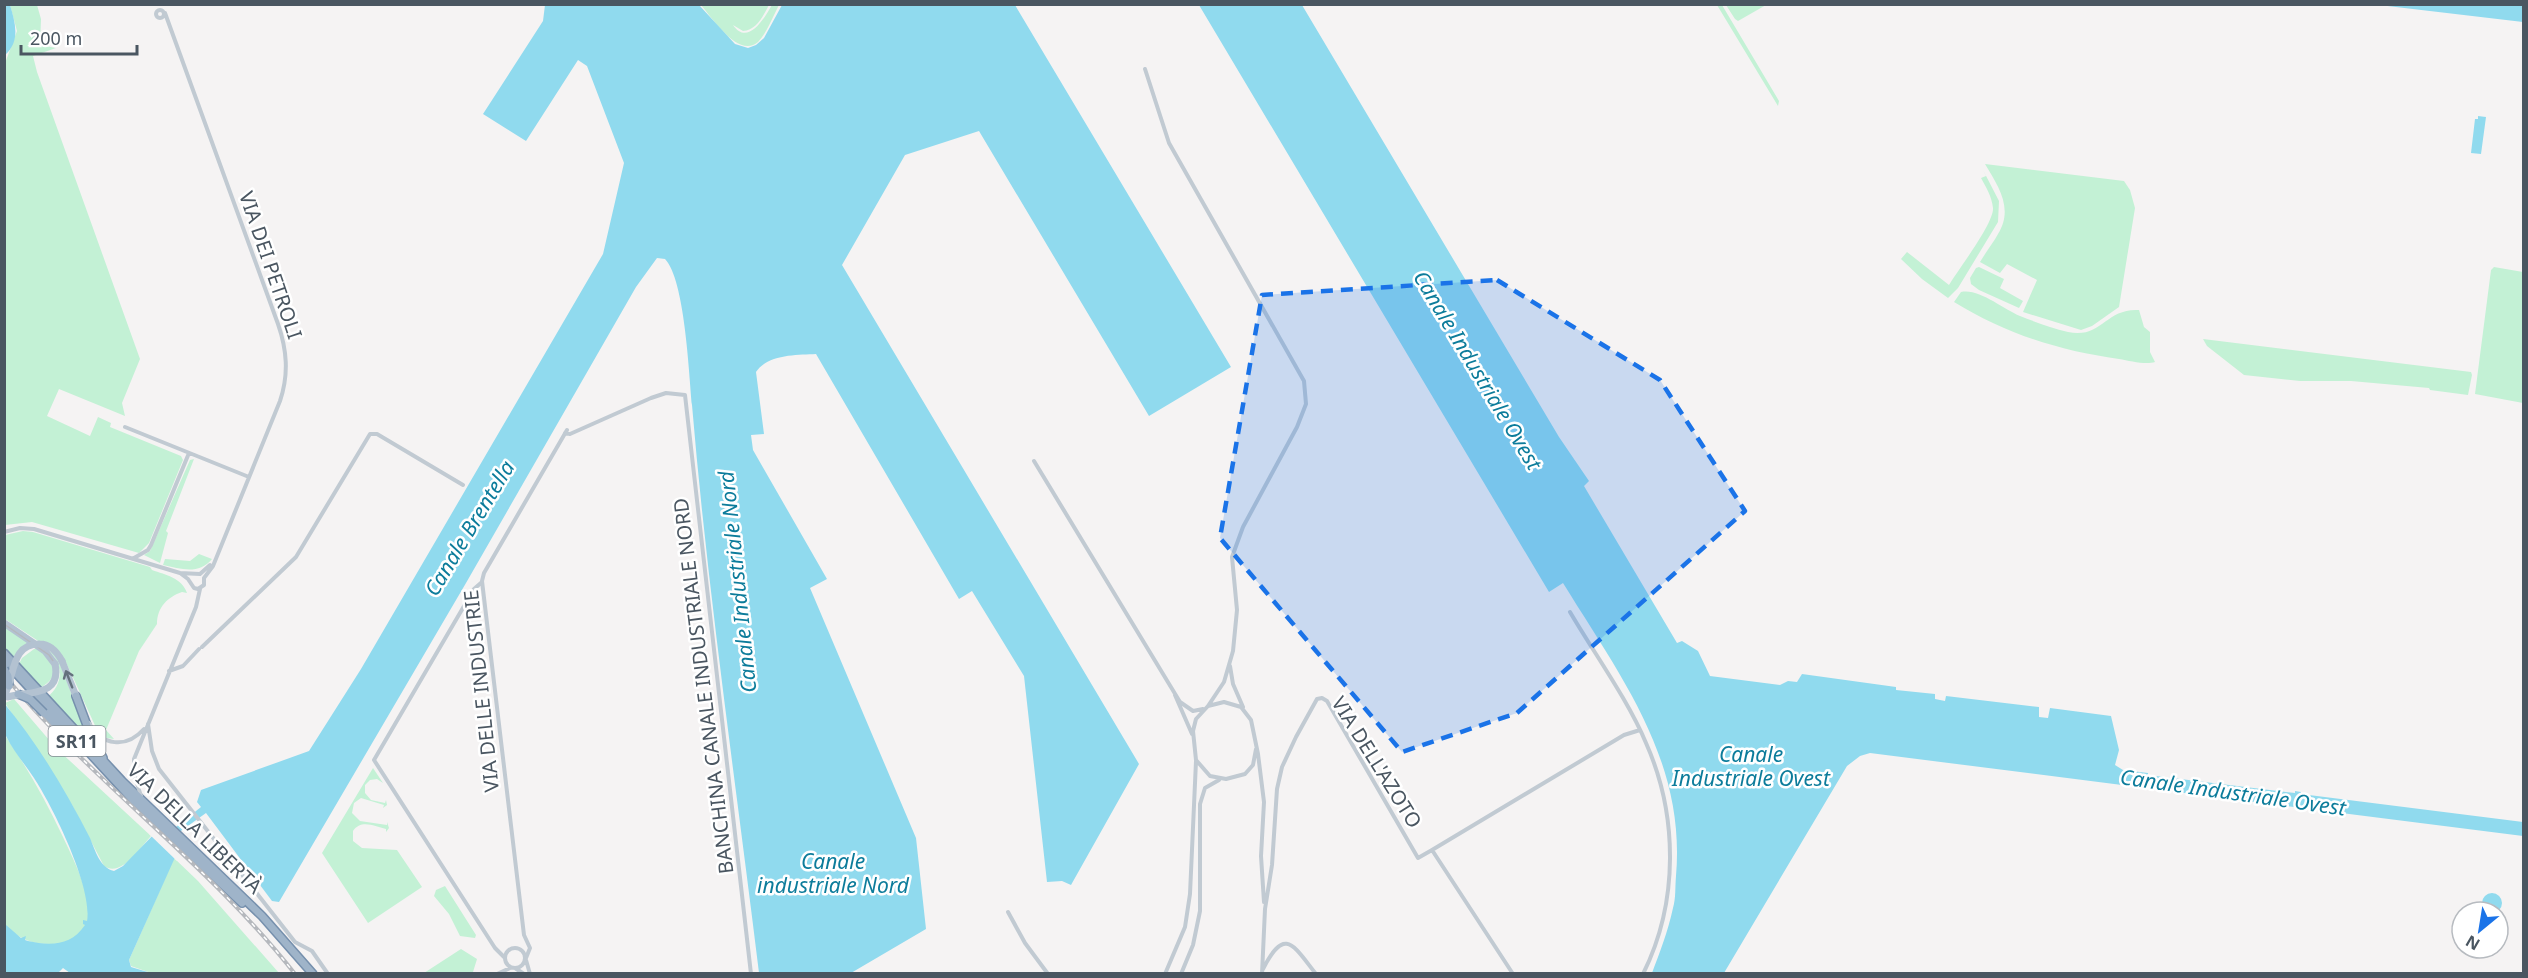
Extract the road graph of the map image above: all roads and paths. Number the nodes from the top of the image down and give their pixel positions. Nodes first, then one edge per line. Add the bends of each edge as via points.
1 (170, 27) junction
2 (1145, 69) dead end
3 (125, 427) dead end
4 (566, 431) joint
5 (189, 453) junction
6 (1034, 461) dead end
7 (249, 477) junction
8 (463, 485) dead end
9 (4, 532) edge
10 (217, 555) junction
11 (132, 559) junction
12 (180, 573) junction
13 (200, 574) junction
14 (192, 575) junction
15 (204, 578) junction
16 (189, 581) junction
17 (482, 581) junction
18 (194, 588) junction
19 (201, 588) junction
20 (196, 607) junction
21 (1570, 612) dead end
22 (4, 623) edge
23 (4, 653) edge
24 (4, 660) edge
25 (58, 663) junction
26 (1230, 664) junction
27 (4, 669) edge
28 (169, 671) junction
29 (9, 686) junction
30 (1174, 691) junction
31 (18, 694) junction
32 (76, 696) junction
33 (4, 697) edge
34 (1207, 707) junction
35 (1244, 710) junction
36 (147, 725) junction
37 (1640, 730) junction
38 (1193, 737) junction
39 (136, 738) junction
40 (141, 742) junction
41 (1256, 749) junction
42 (1196, 760) junction
43 (109, 768) junction
44 (1223, 779) junction
45 (149, 809) junction
46 (154, 817) junction
47 (1432, 850) junction
48 (191, 851) junction
49 (1265, 909) junction
50 (1008, 912) dead end
51 (524, 935) junction
52 (492, 941) junction
53 (518, 948) junction
54 (508, 951) junction
55 (504, 958) junction
56 (526, 958) junction
57 (513, 968) junction
58 (497, 973) edge
59 (1262, 973) edge
60 (307, 974) edge
61 (313, 974) edge
62 (328, 974) edge
63 (524, 974) edge
64 (530, 974) edge
65 (751, 974) edge
66 (1048, 974) edge
67 (1165, 974) edge
68 (1182, 974) edge
69 (1316, 974) edge
70 (1513, 974) edge
71 (1643, 974) edge

1 - 1 street, VIA DEI PETROLI via 165,13 158,11 156,15
1 - 7 street, VIA DEI PETROLI via 284,342 285,386
2 - 26 street via 1169,143 1304,381 1306,404 1297,427 1243,527 1232,557 1237,610
3 - 5 street
4 - 17 street, VIA DELLE INDUSTRIE
4 - 65 street, BANCHINA CANALE INDUSTRIALE NORD via 570,434 666,393 685,395
5 - 7 street
5 - 11 street via 151,545
6 - 30 street
7 - 10 street, VIA DEI PETROLI
8 - 28 street via 377,434 370,434 296,557 183,666
9 - 11 street via 34,530
10 - 13 street
10 - 15 street, VIA DEI PETROLI
11 - 12 street
12 - 14 street
12 - 16 street
13 - 14 street
13 - 15 street
14 - 16 street
15 - 19 street
16 - 18 street
17 - 51 street, VIA DELLE INDUSTRIE
17 - 52 street via 374,760
18 - 19 street
18 - 20 street
19 - 20 street
20 - 28 street
21 - 37 street
22 - 25 main road
23 - 43 highway, VIA DELLA LIBERTÀ / SR11
24 - 46 highway, VIA DELLA LIBERTÀ / SR11 via 77,742
25 - 29 main road, bridge via 50,647 28,646 16,658
25 - 31 main road, bridge via 48,688
32 -> 25 main road
26 - 34 street via 1224,682
26 - 35 street
27 - 29 highway, bridge
28 - 36 street
29 - 33 main road, bridge
30 - 34 street via 1191,710
30 - 38 street
31 - 33 main road, bridge
31 - 46 highway, bridge via 30,699 110,781
32 - 39 street via 100,737 118,743
32 - 43 highway
34 - 35 street via 1230,703
34 - 38 street via 1194,723
35 - 41 street via 1253,726
36 - 39 street
36 - 40 street
36 - 62 street via 156,764 294,940 312,951
37 - 47 street via 1624,735
37 - 71 street via 1663,794 1670,852 1663,918
38 - 42 street
39 - 40 street
40 - 45 street via 134,759 134,774
41 - 44 street via 1248,771
41 - 49 street via 1264,802 1261,863
42 - 44 street via 1206,773
42 - 67 street via 1190,894 1180,942
43 - 45 highway, VIA DELLA LIBERTÀ / SR11
44 - 68 street via 1205,788 1200,804 1200,911
45 - 46 highway, VIA DELLA LIBERTÀ / SR11
46 - 48 highway, VIA DELLA LIBERTÀ / SR11
47 - 49 street, VIA DELL'AZOTO via 1418,858 1327,701 1320,698 1296,737 1280,774
47 - 70 street
48 - 60 highway, VIA DELLA LIBERTÀ / SR11
48 - 61 highway, VIA DELLA LIBERTÀ / SR11 via 262,916
49 - 59 street, VIA DELL'AZOTO
50 - 66 street
51 - 53 street
51 - 56 street, VIA DELLE INDUSTRIE via 530,948
52 - 54 street via 499,949
52 - 55 street
53 - 54 street
53 - 56 street
54 - 55 street
55 - 57 street
55 - 58 street
56 - 57 street
56 - 64 street, VIA DELLE INDUSTRIE
57 - 58 street
57 - 63 street
59 - 69 street via 1273,950 1286,943 1296,948

